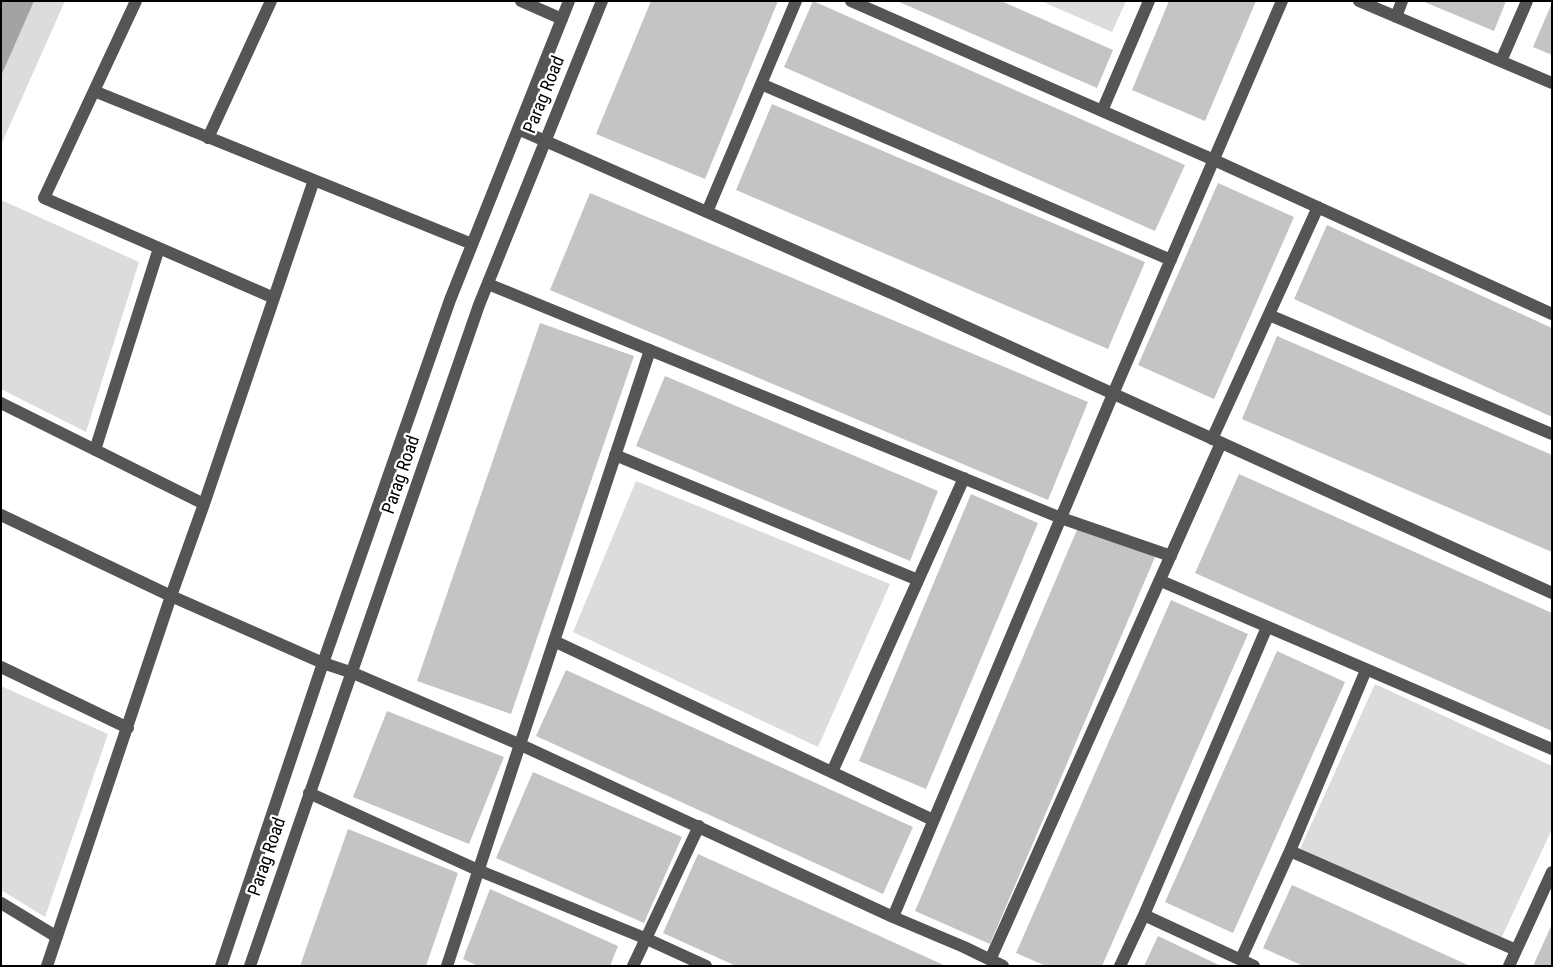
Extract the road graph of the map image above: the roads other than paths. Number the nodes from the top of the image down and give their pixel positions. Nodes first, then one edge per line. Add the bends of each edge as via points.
1 (136, 1) edge
2 (271, 1) edge
3 (521, 1) edge
4 (569, 1) edge
5 (602, 1) edge
6 (796, 1) edge
7 (851, 1) edge
8 (1149, 1) edge
9 (1282, 1) edge
10 (1359, 1) edge
11 (1402, 1) edge
12 (1527, 1) edge
13 (1396, 17) junction
14 (562, 19) junction
15 (1501, 62) junction
16 (1552, 83) edge
17 (761, 84) junction
18 (94, 91) junction
19 (1102, 111) junction
20 (518, 129) junction
21 (208, 138) junction
22 (546, 141) junction
23 (1214, 160) junction
24 (314, 180) junction
25 (1318, 207) junction
26 (707, 212) junction
27 (472, 244) junction
28 (159, 248) junction
29 (1171, 260) junction
30 (488, 284) junction
31 (274, 298) junction
32 (1552, 314) edge
33 (1269, 315) junction
34 (650, 350) junction
35 (1113, 394) junction
36 (1, 402) edge
37 (1552, 434) edge
38 (1217, 441) junction
39 (95, 450) junction
40 (615, 455) junction
41 (964, 478) junction
42 (204, 504) junction
43 (1, 515) edge
44 (1061, 518) junction
45 (1171, 556) junction
46 (918, 580) junction
47 (1161, 581) junction
48 (1552, 593) edge
49 (171, 596) junction
50 (1267, 627) junction
51 (554, 641) junction
52 (323, 663) junction
53 (1, 667) edge
54 (1366, 670) junction
55 (353, 673) junction
56 (128, 728) junction
57 (521, 745) junction
58 (1552, 749) edge
59 (832, 772) junction
60 (309, 793) junction
61 (933, 820) junction
62 (699, 826) junction
63 (1290, 851) junction
64 (480, 871) junction
65 (1552, 872) edge
66 (1, 903) edge
67 (1144, 915) junction
68 (893, 917) junction
69 (57, 937) junction
70 (647, 939) junction
71 (1516, 950) junction
72 (990, 960) junction
73 (1240, 960) junction
74 (47, 966) edge
75 (221, 966) edge
76 (250, 966) edge
77 (447, 966) edge
78 (633, 966) edge
79 (706, 966) edge
80 (1003, 966) edge
81 (1120, 966) edge
82 (1254, 966) edge
83 (1509, 966) edge

1 - 18 street
2 - 21 street
3 - 14 street
4 - 14 street, Parag Road
5 - 22 street, Parag Road
6 - 17 street
7 - 19 street
8 - 19 street
9 - 23 street
10 - 13 street
11 - 13 street
12 - 15 street
13 - 15 street
14 - 20 street, Parag Road
15 - 16 street
17 - 26 street
17 - 29 street
18 - 21 street
18 - 28 street via 44,198
19 - 23 street
20 - 22 street
20 - 27 street, Parag Road
21 - 24 street
22 - 26 street
22 - 30 street, Parag Road
23 - 25 street
23 - 29 street
24 - 27 street
24 - 31 street
25 - 32 street
25 - 33 street
26 - 35 street
27 - 52 street, Parag Road
28 - 31 street
28 - 39 street
29 - 35 street
30 - 34 street
30 - 55 street, Parag Road
31 - 42 street
33 - 37 street
33 - 38 street
34 - 40 street
34 - 41 street
35 - 38 street
35 - 44 street
36 - 39 street
38 - 45 street
38 - 48 street
39 - 42 street
40 - 46 street
40 - 51 street
41 - 44 street
41 - 46 street
42 - 49 street
43 - 49 street
44 - 45 street
44 - 61 street
45 - 47 street
46 - 59 street
47 - 50 street
47 - 72 street
49 - 52 street
49 - 56 street
50 - 54 street
50 - 67 street
51 - 57 street
51 - 59 street
52 - 55 street
52 - 75 street, Parag Road
53 - 56 street
54 - 58 street
54 - 63 street
55 - 57 street
55 - 60 street, Parag Road
56 - 69 street
57 - 62 street
57 - 64 street
59 - 61 street
60 - 64 street
60 - 76 street, Parag Road
61 - 68 street
62 - 68 street
62 - 70 street
63 - 71 street
63 - 73 street
64 - 70 street
64 - 77 street
65 - 71 street
66 - 69 street
67 - 73 street
67 - 81 street
68 - 72 street
69 - 74 street
70 - 78 street
70 - 79 street
71 - 83 street
72 - 80 street
73 - 82 street

